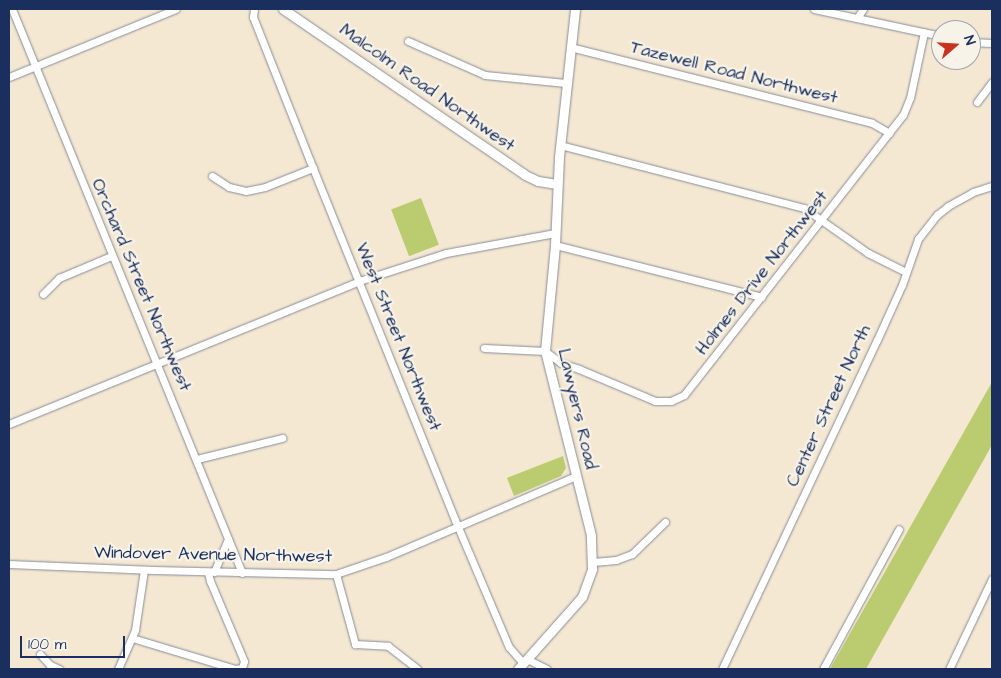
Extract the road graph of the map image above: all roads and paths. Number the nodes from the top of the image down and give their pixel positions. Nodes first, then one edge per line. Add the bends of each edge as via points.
1 (12, 9) edge
2 (176, 9) edge
3 (248, 9) edge
4 (254, 9) edge
5 (283, 9) edge
6 (575, 9) edge
7 (814, 9) edge
8 (863, 9) edge
9 (253, 17) junction
10 (857, 18) junction
11 (924, 32) junction
12 (931, 34) edge
13 (408, 41) dead end
14 (570, 47) junction
15 (35, 66) junction
16 (9, 77) edge
17 (992, 82) edge
18 (566, 83) junction
19 (977, 102) dead end
20 (890, 133) junction
21 (560, 145) junction
22 (312, 168) junction
23 (212, 176) dead end
24 (557, 184) junction
25 (992, 186) edge
26 (823, 219) junction
27 (555, 233) junction
28 (555, 245) junction
29 (111, 256) junction
30 (906, 272) junction
31 (359, 281) junction
32 (44, 294) dead end
33 (762, 297) junction
34 (484, 348) dead end
35 (545, 351) junction
36 (157, 365) junction
37 (9, 424) edge
38 (282, 438) dead end
39 (197, 459) junction
40 (576, 476) junction
41 (665, 522) dead end
42 (458, 525) junction
43 (899, 529) dead end
44 (228, 539) junction
45 (593, 562) junction
46 (9, 564) edge
47 (144, 570) junction
48 (211, 572) junction
49 (242, 573) junction
50 (336, 574) junction
51 (992, 579) edge
52 (132, 638) junction
53 (40, 654) dead end
54 (523, 664) edge
55 (59, 669) edge
56 (118, 669) edge
57 (417, 669) edge
58 (547, 669) edge
59 (722, 669) edge
60 (822, 669) edge
61 (949, 669) edge

1 - 15 street, Orchard Street Northwest
2 - 15 street
3 - 9 street, West Street Northwest
4 - 9 street, West Street Northwest
5 - 24 main road, Malcolm Road Northwest via 525,176
6 - 14 main road, Lawyers Road
7 - 10 street
8 - 10 street
9 - 22 street, West Street Northwest
10 - 11 street
11 - 12 street
11 - 20 street, Holmes Drive Northwest via 908,103
13 - 18 street via 486,75
14 - 18 main road, Lawyers Road
14 - 20 street, Tazewell Road Northwest via 872,123
15 - 16 street
15 - 29 street, Orchard Street Northwest
17 - 19 street
18 - 21 main road, Lawyers Road
20 - 26 street, Holmes Drive Northwest
21 - 24 main road, Lawyers Road
21 - 26 street via 798,206
22 - 23 street via 246,191 229,187
22 - 31 street, West Street Northwest
24 - 27 main road, Lawyers Road
25 - 30 street, Center Street North via 960,198 937,215 918,239
26 - 30 street via 868,254
26 - 33 street, Holmes Drive Northwest
27 - 28 main road, Lawyers Road
27 - 31 street via 446,253
28 - 33 street
28 - 35 main road, Lawyers Road
29 - 32 street via 59,278
29 - 36 street, Orchard Street Northwest
30 - 59 street, Center Street North via 850,399
31 - 36 street
31 - 42 street, West Street Northwest
33 - 35 street, Holmes Drive Northwest via 693,385 684,395 670,402 655,400 561,363
34 - 35 street
35 - 40 main road, Lawyers Road
36 - 37 street
36 - 39 street, Orchard Street Northwest
38 - 39 street
39 - 44 street, Orchard Street Northwest
40 - 42 street, Windover Avenue Northwest
40 - 45 main road, Lawyers Road via 591,535
41 - 45 street via 632,554 616,560
42 - 50 street, Windover Avenue Northwest via 386,557
42 - 54 street, West Street Northwest via 509,647
43 - 60 street
44 - 48 street
44 - 49 street, Orchard Street Northwest
45 - 54 main road, Lawyers Road via 582,597
46 - 47 street, Windover Avenue Northwest
47 - 48 street, Windover Avenue Northwest
47 - 52 street
48 - 49 street, Windover Avenue Northwest
48 - 52 street via 210,581 244,661 242,668 235,669
49 - 50 street, Windover Avenue Northwest
50 - 57 street via 355,644 388,646
51 - 61 street
52 - 56 street
53 - 55 street
54 - 58 street

